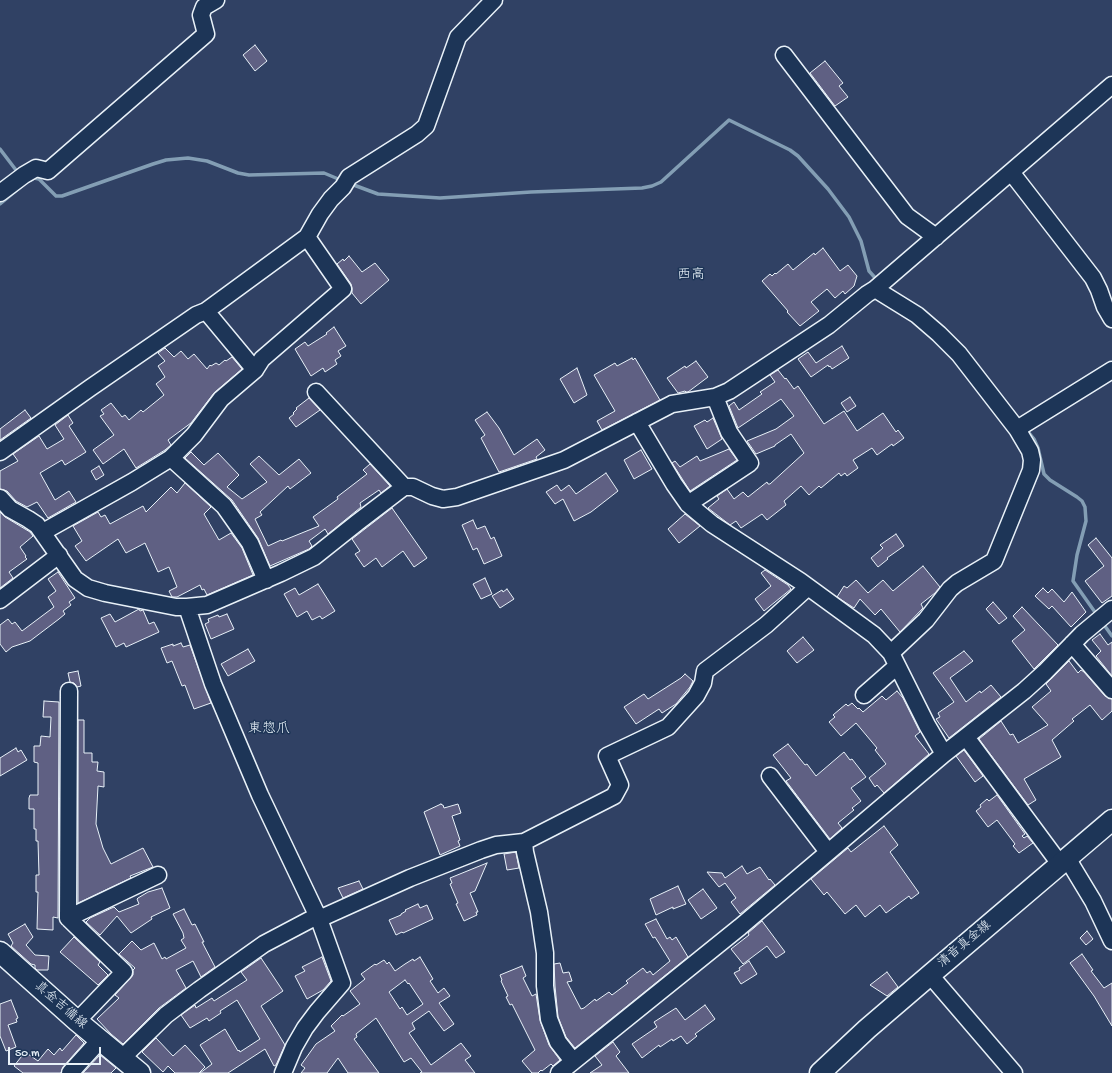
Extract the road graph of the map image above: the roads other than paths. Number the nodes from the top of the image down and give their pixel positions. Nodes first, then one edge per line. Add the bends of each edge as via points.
1 (216, 0) edge
2 (494, 0) edge
3 (784, 55) dead end
4 (1112, 85) edge
5 (1011, 172) junction
6 (0, 194) edge
7 (936, 237) junction
8 (307, 238) junction
9 (875, 289) junction
10 (206, 311) junction
11 (1112, 318) edge
12 (255, 370) junction
13 (1112, 370) edge
14 (316, 392) dead end
15 (715, 396) junction
16 (637, 422) junction
17 (1017, 428) junction
18 (0, 452) edge
19 (171, 458) junction
20 (404, 487) junction
21 (0, 498) edge
22 (688, 504) junction
23 (43, 532) junction
24 (59, 555) junction
25 (266, 580) junction
26 (808, 587) junction
27 (0, 600) edge
28 (186, 607) junction
29 (1112, 609) edge
30 (1072, 644) junction
31 (894, 660) junction
32 (69, 690) dead end
33 (1112, 690) edge
34 (864, 695) dead end
35 (966, 737) junction
36 (944, 754) junction
37 (770, 776) dead end
38 (1112, 820) edge
39 (524, 842) junction
40 (828, 852) junction
41 (1064, 861) junction
42 (158, 875) dead end
43 (318, 917) junction
44 (68, 918) junction
45 (1112, 940) edge
46 (0, 952) edge
47 (930, 975) junction
48 (77, 1021) junction
49 (100, 1040) junction
50 (122, 1058) junction
51 (573, 1061) junction
52 (70, 1073) edge
53 (140, 1073) edge
54 (283, 1073) edge
55 (559, 1073) edge
56 (820, 1073) edge
57 (1014, 1073) edge

1 - 6 street via 204,7 201,15 206,34 48,171 36,168 24,174
2 - 8 street via 458,37 426,126 349,178 320,214
3 - 7 street via 908,216
4 - 5 street
5 - 7 street
5 - 11 street via 1093,278
7 - 9 street
8 - 10 street
8 - 12 street via 343,289 262,359
9 - 15 street via 829,325 729,392
9 - 17 street via 916,315 939,334 959,354
10 - 12 street
10 - 18 street via 196,315 102,379
12 - 19 street via 221,399 194,435
13 - 17 street
14 - 20 street
15 - 16 street via 672,404
15 - 22 street via 729,432 750,463
16 - 20 street via 564,460 458,497 444,499 413,487
16 - 22 street
17 - 31 street via 1030,451 1031,470 994,561 950,588
19 - 23 street
19 - 25 street via 224,506 250,543
20 - 25 street via 314,557
21 - 23 street via 10,509 37,525
22 - 26 street via 712,524
23 - 24 street
24 - 27 street
24 - 28 street via 75,580 88,588 154,603
25 - 28 street via 207,605
26 - 31 street via 874,636
26 - 39 street via 766,625 705,671 703,683 696,696 668,727 607,756 620,785 614,796
28 - 43 street via 212,684 260,795
29 - 30 street
30 - 33 street
30 - 35 street via 1024,691
31 - 34 street
31 - 36 street
32 - 44 street
35 - 36 street
35 - 41 street
36 - 40 street
37 - 40 street
38 - 41 main road, 清音真金線
39 - 43 street via 496,845 481,850
39 - 51 street via 545,953 549,1019 558,1042
40 - 51 street via 740,927
41 - 45 street via 1093,901
41 - 47 main road, 清音真金線
42 - 44 street
43 - 50 street via 264,944 199,990 166,1015
43 - 54 street via 342,983 305,1028
44 - 48 street via 124,972
46 - 48 main road, 真金吉備線
47 - 56 main road, 清音真金線
47 - 57 street
48 - 49 main road, 真金吉備線
49 - 50 main road, 真金吉備線
49 - 52 street
50 - 53 main road, 真金吉備線
51 - 55 street

